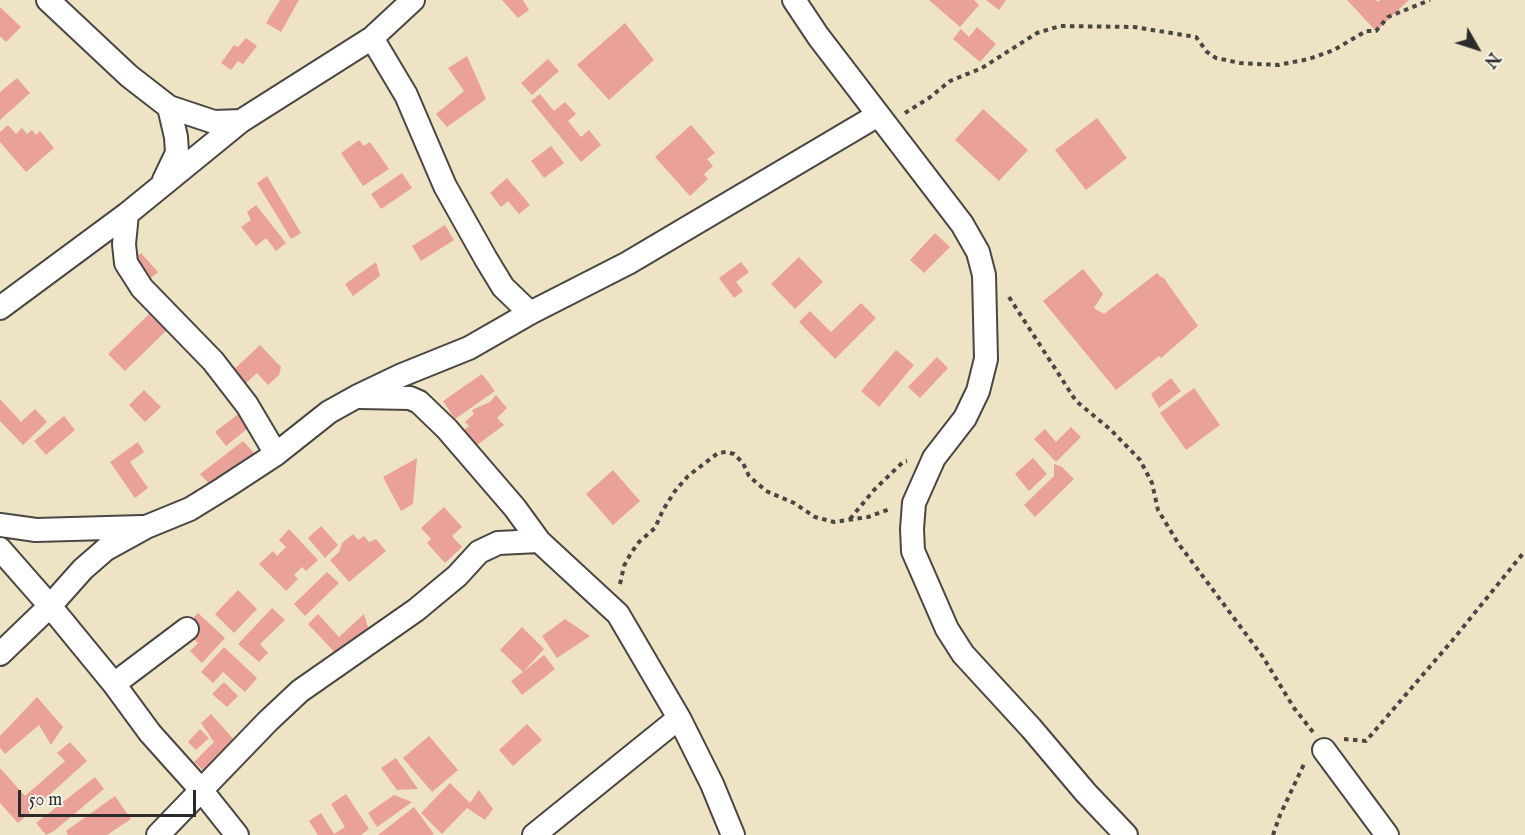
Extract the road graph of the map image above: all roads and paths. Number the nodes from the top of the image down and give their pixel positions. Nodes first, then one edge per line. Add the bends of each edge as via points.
1 (48, 0) edge
2 (413, 0) edge
3 (794, 0) edge
4 (1430, 0) edge
5 (372, 38) junction
6 (169, 107) junction
7 (882, 119) junction
8 (241, 121) junction
9 (162, 184) junction
10 (127, 214) junction
11 (984, 274) junction
12 (0, 308) edge
13 (530, 313) junction
14 (356, 397) junction
15 (276, 454) junction
16 (934, 458) junction
17 (914, 503) junction
18 (849, 520) junction
19 (0, 525) edge
20 (146, 527) junction
21 (539, 541) junction
22 (0, 549) edge
23 (1525, 551) edge
24 (50, 606) junction
25 (618, 614) junction
26 (187, 628) dead end
27 (0, 654) edge
28 (114, 684) junction
29 (679, 718) junction
30 (1320, 745) junction
31 (202, 791) junction
32 (158, 835) edge
33 (237, 835) edge
34 (534, 835) edge
35 (733, 835) edge
36 (1126, 835) edge
37 (1273, 835) edge
38 (1387, 835) edge

1 - 6 street via 129,76
2 - 5 street
3 - 7 street
4 - 7 path via 1388,17 1376,31 1366,31 1334,50 1278,65 1216,58 1196,36 1134,27 1060,26 1037,33 982,68 950,81 929,98
5 - 8 street
5 - 13 street via 406,95 445,186 486,259 503,287
6 - 8 street via 214,122
6 - 9 street via 177,153
7 - 11 street via 962,224 978,252
7 - 13 street via 774,175 638,257
8 - 9 street
9 - 10 street
10 - 12 street
10 - 15 street via 126,263 142,288 213,361 247,405
11 - 16 street via 986,359 965,418
11 - 30 path via 1008,296 1076,401 1140,460 1152,483 1158,510 1263,657
13 - 14 street via 469,348
14 - 15 street
14 - 21 street via 410,398 419,402 515,508
15 - 20 street via 190,509
16 - 17 street
16 - 18 path via 903,462
17 - 18 path
17 - 36 street via 913,551 947,629 963,654
18 - 25 path via 834,522 815,517 766,491 749,476 734,454 718,453 688,476 655,528 631,553 620,579
19 - 20 street via 36,530
20 - 24 street via 106,549 82,569
21 - 25 street
21 - 31 street via 498,543 479,552 416,610 300,691
22 - 24 street
23 - 30 path via 1366,741
24 - 27 street
24 - 28 street
25 - 29 street
26 - 28 street
28 - 31 street via 150,734
29 - 34 street
29 - 35 street
30 - 37 path via 1280,815
30 - 38 street
31 - 32 street
31 - 33 street

